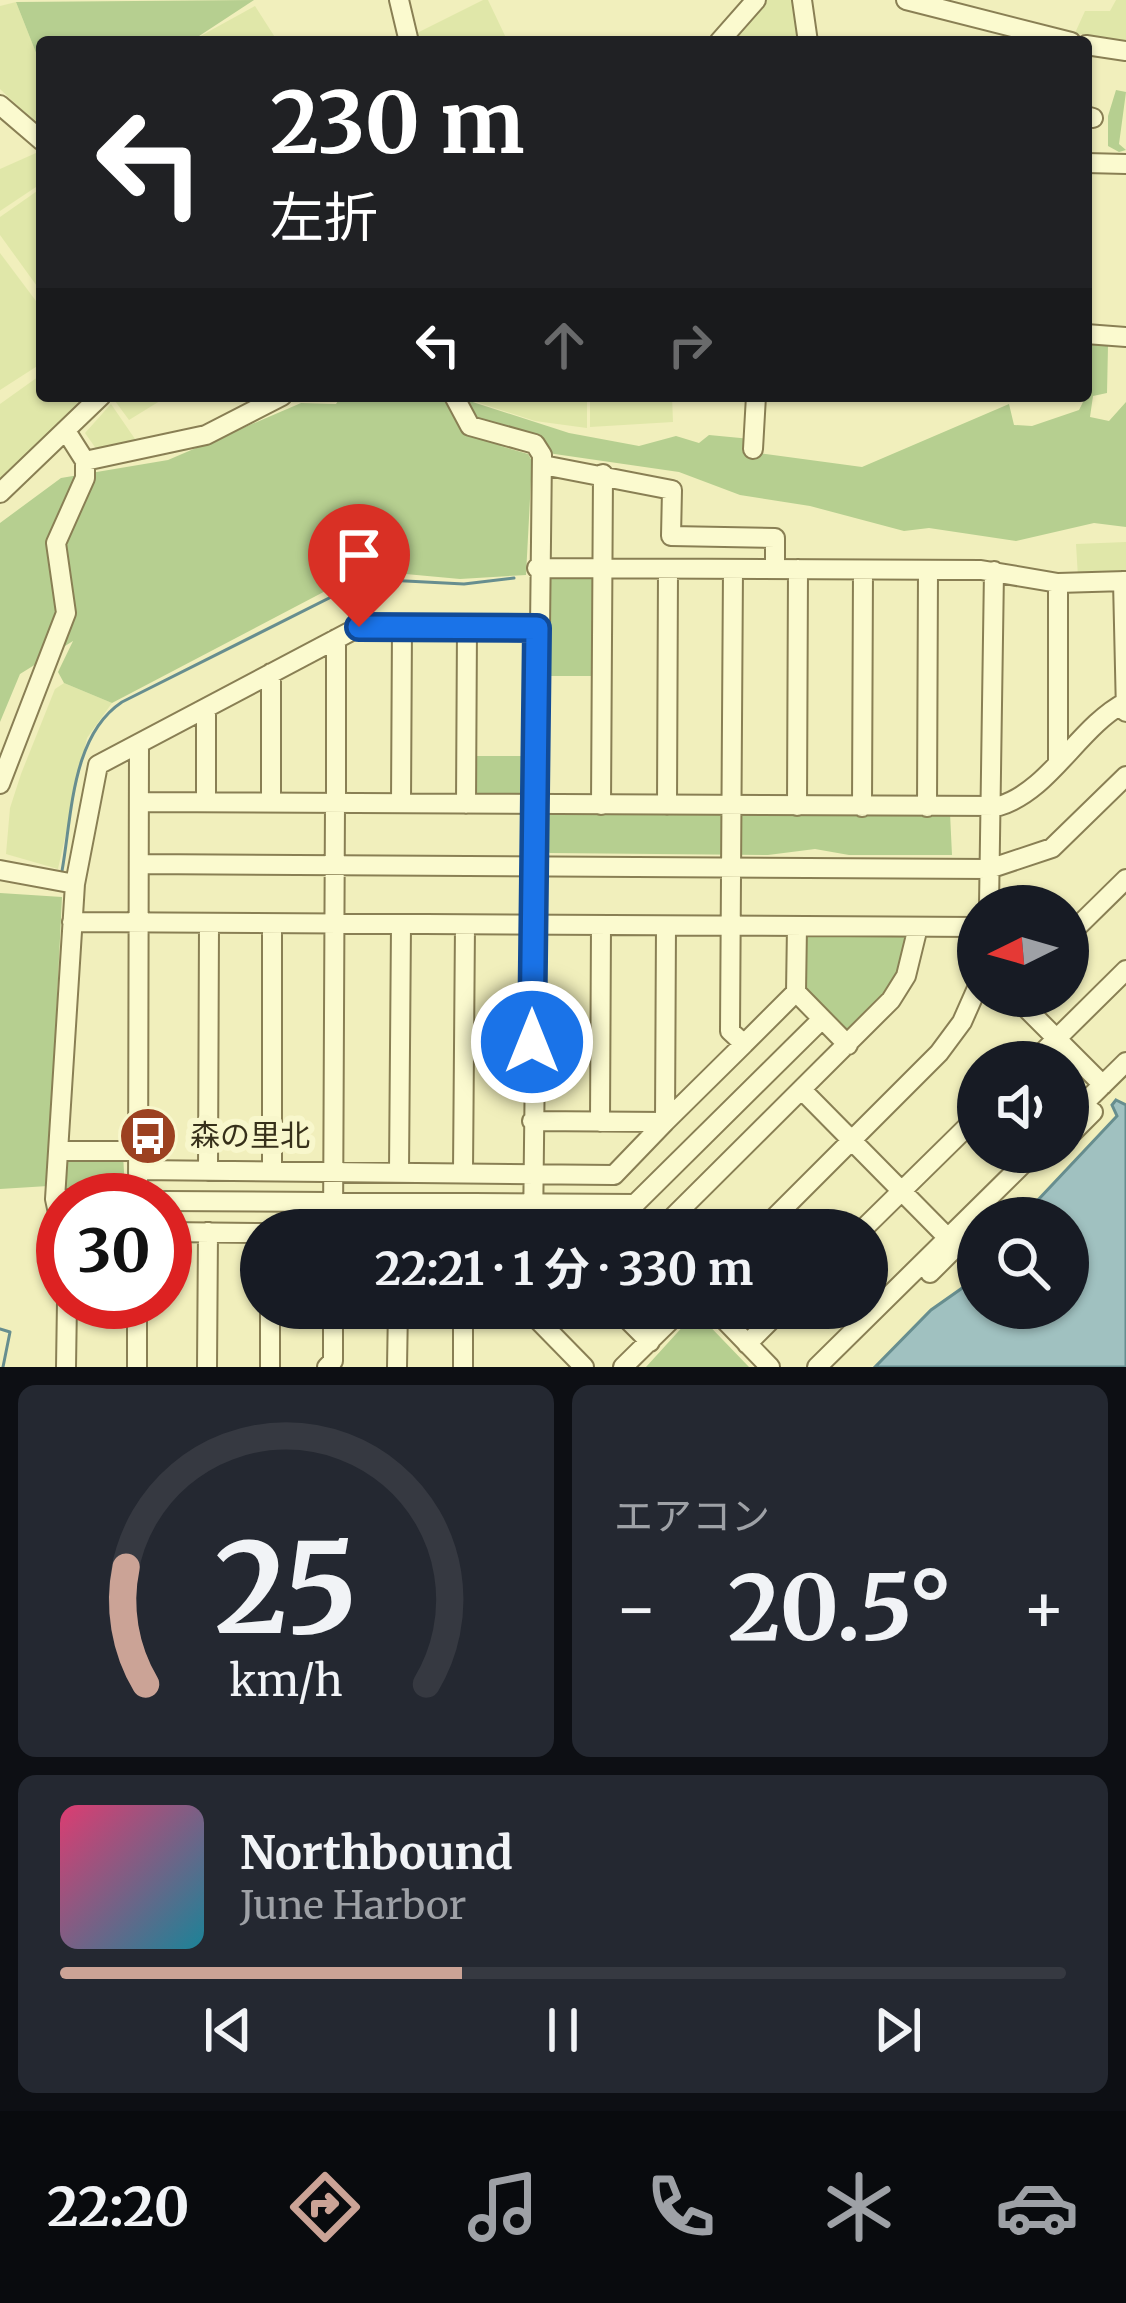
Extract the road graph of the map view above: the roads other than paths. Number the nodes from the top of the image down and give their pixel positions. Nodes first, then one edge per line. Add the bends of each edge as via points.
1 (399, 0) edge
2 (756, 0) edge
3 (802, 0) edge
4 (906, 0) edge
5 (408, 36) edge
6 (723, 36) edge
7 (807, 36) edge
8 (1010, 36) edge
9 (1092, 46) edge
10 (1126, 51) edge
11 (0, 105) edge
12 (36, 136) edge
13 (1092, 163) edge
14 (1126, 164) edge
15 (1092, 334) edge
16 (1126, 337) edge
17 (95, 402) edge
18 (270, 402) edge
19 (457, 402) edge
20 (756, 402) edge
21 (66, 431) junction
22 (753, 449) dead end
23 (85, 461) junction
24 (542, 465) junction
25 (603, 474) junction
26 (0, 493) edge
27 (537, 568) junction
28 (602, 568) junction
29 (668, 569) junction
30 (733, 569) junction
31 (775, 569) junction
32 (798, 569) junction
33 (863, 570) junction
34 (928, 570) junction
35 (994, 571) junction
36 (1124, 581) edge
37 (1058, 584) junction
38 (402, 628) junction
39 (466, 628) junction
40 (537, 628) junction
41 (336, 639) junction
42 (271, 673) junction
43 (1125, 706) edge
44 (206, 708) junction
45 (140, 744) junction
46 (1058, 760) junction
47 (1126, 776) edge
48 (0, 784) edge
49 (139, 802) junction
50 (206, 802) junction
51 (271, 802) junction
52 (335, 803) junction
53 (401, 803) junction
54 (466, 804) junction
55 (537, 804) junction
56 (601, 805) junction
57 (667, 805) junction
58 (732, 806) junction
59 (797, 806) junction
60 (862, 807) junction
61 (927, 807) junction
62 (990, 807) junction
63 (140, 863) junction
64 (336, 864) junction
65 (534, 865) junction
66 (731, 866) junction
67 (989, 868) junction
68 (0, 870) edge
69 (1126, 879) edge
70 (75, 884) junction
71 (989, 885) edge
72 (1089, 915) edge
73 (72, 922) junction
74 (140, 923) junction
75 (209, 923) junction
76 (272, 924) junction
77 (335, 925) junction
78 (401, 925) junction
79 (465, 925) junction
80 (533, 925) junction
81 (601, 926) junction
82 (666, 926) junction
83 (731, 926) junction
84 (797, 927) junction
85 (918, 927) junction
86 (957, 927) edge
87 (1126, 970) edge
88 (796, 992) junction
89 (962, 1017) edge
90 (1036, 1017) edge
91 (822, 1019) junction
92 (1057, 1038) junction
93 (1054, 1041) edge
94 (744, 1044) junction
95 (848, 1045) junction
96 (1126, 1062) edge
97 (1126, 1079) edge
98 (1102, 1085) junction
99 (802, 1090) junction
100 (1089, 1098) edge
101 (1089, 1116) edge
102 (532, 1121) junction
103 (600, 1122) junction
104 (665, 1122) junction
105 (957, 1136) edge
106 (852, 1141) junction
107 (60, 1151) junction
108 (138, 1161) junction
109 (208, 1171) junction
110 (272, 1171) junction
111 (334, 1171) junction
112 (399, 1171) junction
113 (464, 1172) junction
114 (58, 1173) edge
115 (138, 1173) edge
116 (531, 1173) junction
117 (1014, 1173) edge
118 (1031, 1173) edge
119 (902, 1190) junction
120 (1007, 1197) edge
121 (192, 1201) edge
122 (333, 1202) junction
123 (531, 1203) junction
124 (333, 1209) edge
125 (531, 1209) edge
126 (681, 1209) edge
127 (783, 1209) edge
128 (883, 1209) edge
129 (192, 1232) edge
130 (208, 1232) junction
131 (240, 1233) edge
132 (948, 1238) junction
133 (957, 1247) edge
134 (67, 1329) edge
135 (137, 1329) edge
136 (270, 1329) edge
137 (333, 1329) edge
138 (398, 1329) edge
139 (464, 1329) edge
140 (547, 1329) edge
141 (637, 1329) edge
142 (663, 1329) edge
143 (733, 1329) edge
144 (761, 1329) edge
145 (650, 1342) junction
146 (747, 1343) junction
147 (333, 1365) edge
148 (66, 1367) edge
149 (137, 1367) edge
150 (208, 1367) edge
151 (269, 1367) edge
152 (398, 1367) edge
153 (463, 1367) edge
154 (584, 1367) edge
155 (623, 1367) edge
156 (770, 1367) edge
157 (817, 1367) edge
158 (835, 1367) edge

1 - 5 street
2 - 6 street
3 - 7 street
4 - 8 street
9 - 10 street
11 - 12 street
13 - 14 street
15 - 16 street
17 - 21 street
18 - 23 street via 206,435
19 - 24 street via 470,426 535,444
20 - 22 street
21 - 23 street
21 - 26 street
23 - 48 street via 56,543 66,613
24 - 25 street
24 - 27 street
25 - 28 street
25 - 31 street via 672,490 671,536 775,538
27 - 28 street
27 - 40 street
28 - 29 street
28 - 56 street
29 - 30 street
29 - 57 street
30 - 31 street
30 - 58 street
31 - 32 street
32 - 33 street
32 - 59 street
33 - 34 street
33 - 60 street
34 - 35 street
34 - 61 street
35 - 37 street
35 - 62 street
36 - 37 street
36 - 43 street
37 - 46 street
38 - 39 street
38 - 41 street via 359,627
38 - 53 street
39 - 40 street
39 - 54 street
40 - 55 street
41 - 42 street
41 - 52 street
42 - 44 street
42 - 51 street
43 - 46 street
44 - 45 street
44 - 50 street
45 - 49 street
45 - 70 street via 98,765
46 - 62 street via 1015,800
47 - 67 street via 1052,848
49 - 50 street
49 - 63 street
50 - 51 street
51 - 52 street
52 - 53 street
52 - 64 street
53 - 54 street
54 - 55 street
55 - 56 street
55 - 65 street
56 - 57 street
57 - 58 street
58 - 59 street
58 - 66 street
59 - 60 street
60 - 61 street
61 - 62 street
62 - 67 street
63 - 64 street
63 - 74 street
64 - 65 street
64 - 77 street
65 - 66 street
65 - 80 street
66 - 67 street
66 - 83 street
67 - 71 street
68 - 70 street
69 - 72 street
70 - 73 street
73 - 74 street
73 - 107 street
74 - 75 street
74 - 108 street
75 - 76 street
75 - 109 street
76 - 77 street
76 - 110 street
77 - 78 street
77 - 111 street
78 - 79 street
78 - 112 street
79 - 80 street
79 - 113 street
80 - 81 street
80 - 102 street
81 - 82 street
81 - 103 street
82 - 83 street
82 - 104 street
83 - 84 street
83 - 94 street via 730,1031
84 - 85 street
84 - 88 street
85 - 86 street
85 - 95 street via 899,988
87 - 92 street
88 - 91 street
88 - 94 street
89 - 106 street via 952,1038
90 - 92 street
91 - 95 street
91 - 123 street via 635,1204
92 - 93 street
92 - 98 street
94 - 104 street
95 - 99 street
96 - 98 street
97 - 101 street
98 - 100 street
99 - 106 street
99 - 126 street
102 - 103 street
102 - 116 street
103 - 104 street
104 - 116 street via 614,1175
105 - 119 street
106 - 119 street
106 - 127 street
107 - 108 street
107 - 114 street
108 - 109 street
108 - 115 street
109 - 110 street
110 - 111 street
111 - 112 street
111 - 122 street
112 - 113 street
113 - 116 street
116 - 123 street
117 - 132 street
118 - 120 street
119 - 128 street
119 - 132 street
121 - 122 street
122 - 123 street
122 - 124 street
123 - 125 street
129 - 130 street
130 - 131 street
130 - 150 street
132 - 157 street
133 - 158 street
134 - 148 street
135 - 149 street
136 - 151 street
137 - 147 street
138 - 152 street
139 - 153 street
140 - 154 street
141 - 145 street
142 - 145 street
143 - 146 street
144 - 146 street
145 - 155 street
146 - 156 street

